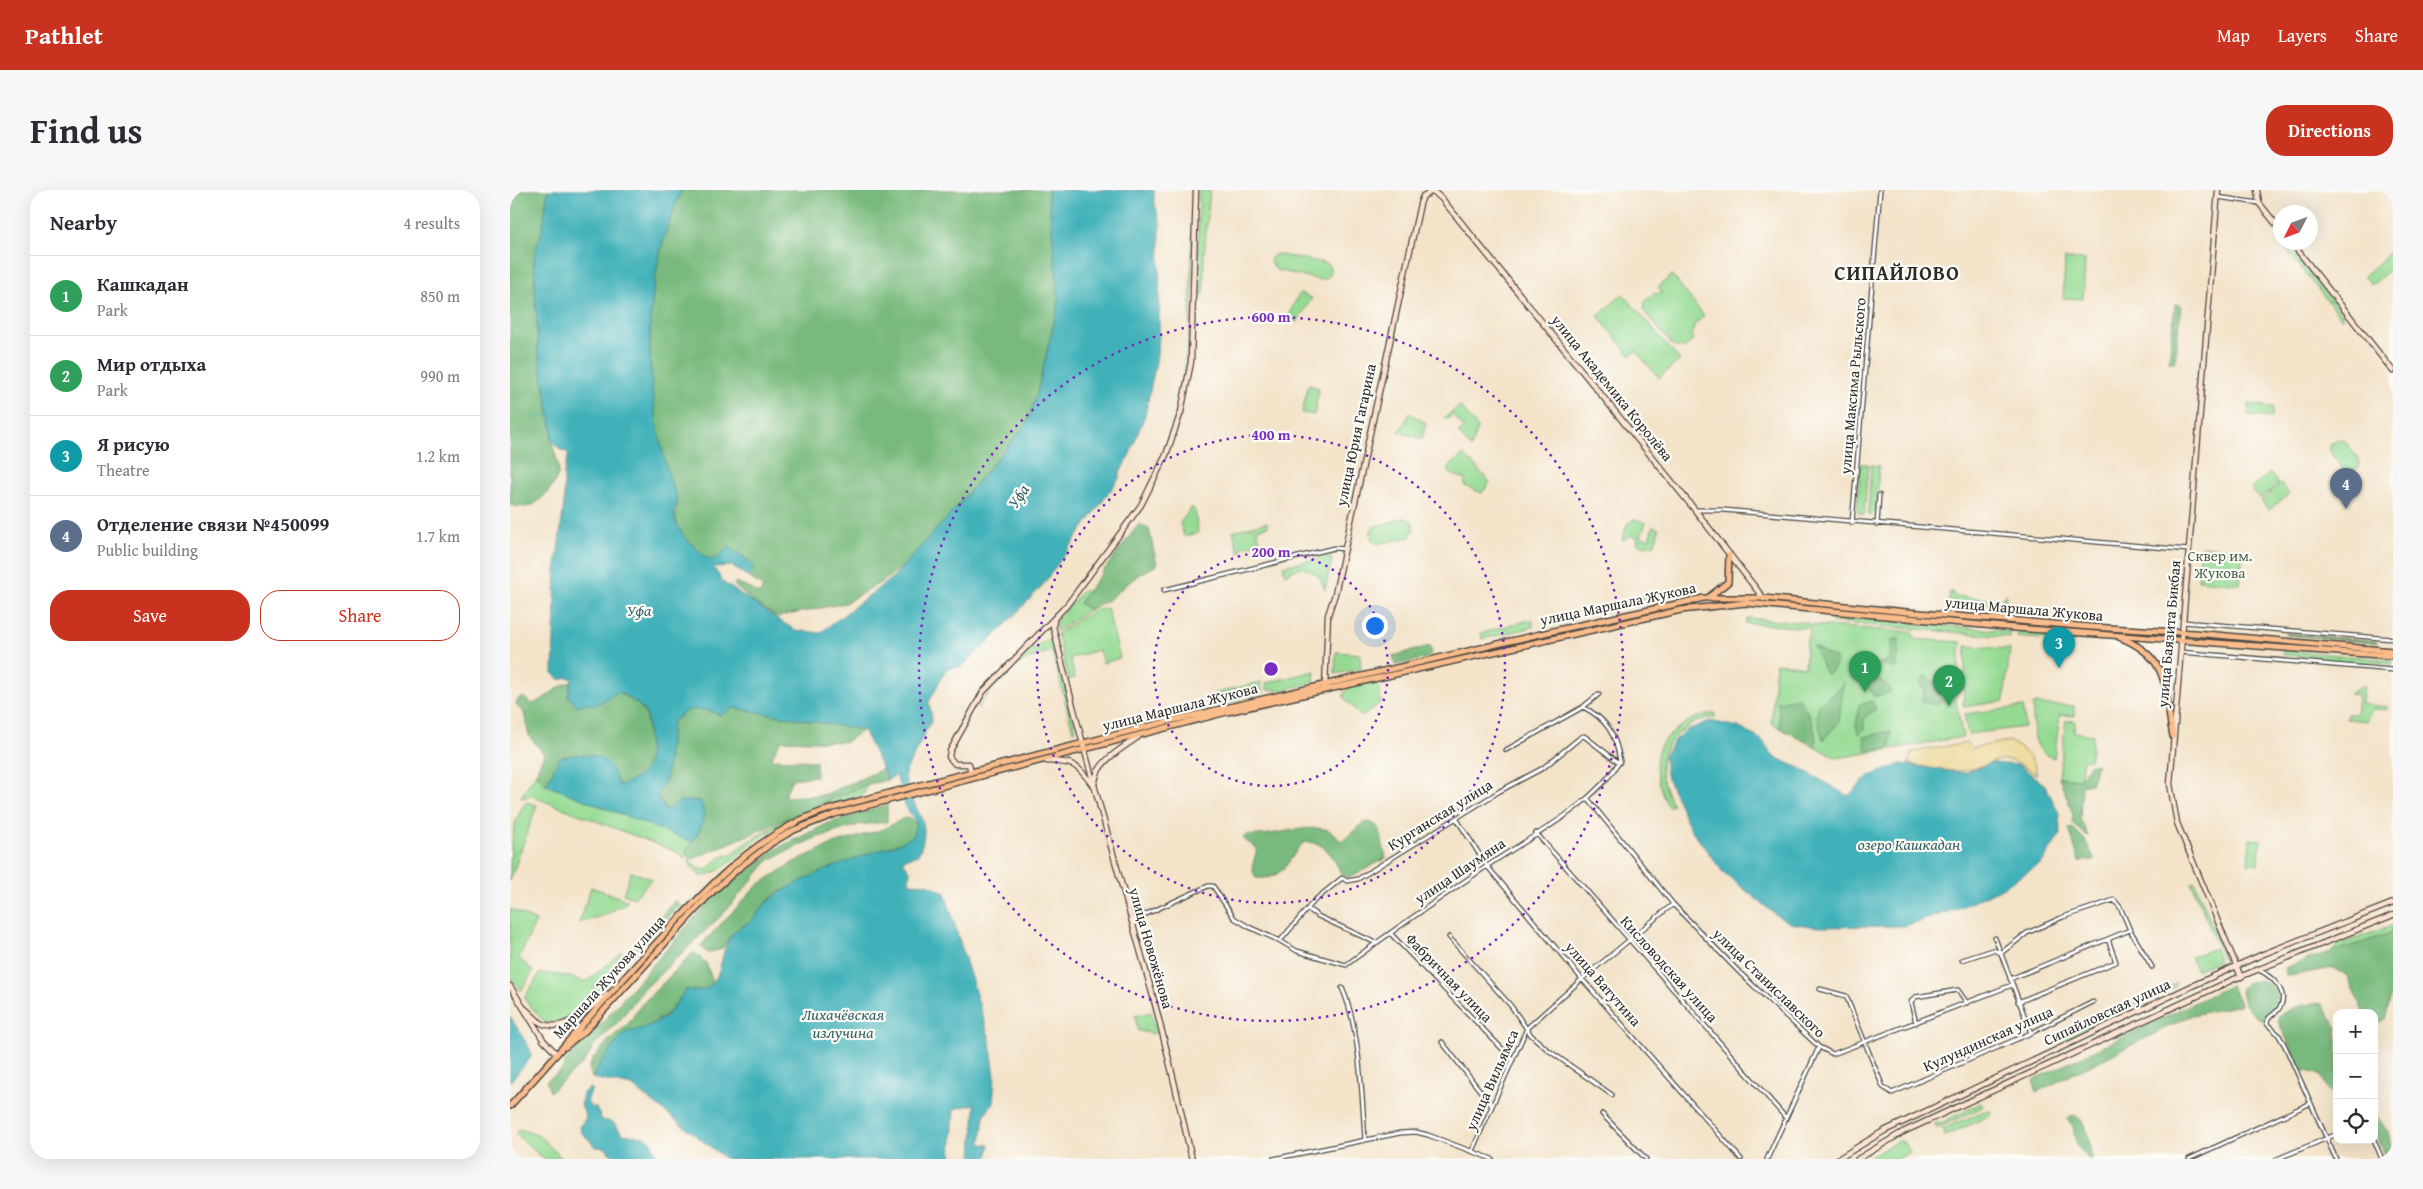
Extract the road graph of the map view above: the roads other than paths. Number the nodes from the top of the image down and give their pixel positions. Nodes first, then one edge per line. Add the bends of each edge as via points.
1 (1196, 190) edge
2 (1433, 190) edge
3 (1880, 190) edge
4 (2218, 190) edge
5 (2257, 190) edge
6 (2217, 197) junction
7 (2260, 203) junction
8 (2273, 221) edge
9 (2297, 250) edge
10 (2393, 371) edge
11 (1879, 496) dead end
12 (1695, 510) junction
13 (1852, 523) junction
14 (1876, 525) junction
15 (1344, 549) junction
16 (2189, 550) junction
17 (1729, 555) junction
18 (1164, 590) dead end
19 (1708, 598) junction
20 (1764, 598) junction
21 (1764, 604) junction
22 (1054, 620) junction
23 (2183, 622) junction
24 (2182, 633) junction
25 (2113, 635) junction
26 (2393, 639) edge
27 (2181, 641) junction
28 (2393, 651) edge
29 (2180, 652) junction
30 (2393, 656) edge
31 (2393, 670) edge
32 (1324, 685) junction
33 (1325, 692) junction
34 (1599, 694) dead end
35 (1583, 707) junction
36 (2173, 736) junction
37 (1138, 737) junction
38 (1083, 744) junction
39 (1506, 750) dead end
40 (1084, 751) junction
41 (1046, 761) junction
42 (1620, 762) junction
43 (971, 772) junction
44 (1097, 791) junction
45 (866, 798) joint
46 (1588, 799) junction
47 (867, 805) joint
48 (1456, 818) junction
49 (1536, 833) junction
50 (1487, 866) junction
51 (2393, 903) edge
52 (1674, 904) junction
53 (1308, 908) junction
54 (2393, 916) edge
55 (1130, 921) junction
56 (2130, 930) junction
57 (1390, 933) junction
58 (1449, 937) dead end
59 (1995, 938) dead end
60 (2108, 939) junction
61 (1280, 941) junction
62 (1628, 941) junction
63 (1376, 943) junction
64 (2001, 953) junction
65 (1962, 960) dead end
66 (2152, 967) dead end
67 (2236, 967) junction
68 (2259, 969) junction
69 (2241, 977) junction
70 (2010, 978) junction
71 (1582, 979) junction
72 (2012, 985) junction
73 (510, 986) edge
74 (1342, 988) dead end
75 (1820, 989) dead end
76 (609, 994) junction
77 (2018, 1002) junction
78 (2093, 1002) dead end
79 (1967, 1003) junction
80 (523, 1008) junction
81 (1916, 1023) junction
82 (1527, 1028) junction
83 (2031, 1033) junction
84 (1442, 1042) dead end
85 (1865, 1043) junction
86 (1819, 1047) junction
87 (557, 1054) junction
88 (1513, 1060) junction
89 (2016, 1069) junction
90 (2020, 1078) junction
91 (1612, 1095) dead end
92 (2311, 1103) junction
93 (510, 1106) edge
94 (1492, 1106) junction
95 (1602, 1114) dead end
96 (1786, 1118) junction
97 (2333, 1135) edge
98 (2326, 1138) junction
99 (1365, 1140) junction
100 (2376, 1144) edge
101 (1472, 1151) junction
102 (1192, 1159) edge
103 (1273, 1159) edge
104 (1492, 1159) edge
105 (1646, 1159) edge
106 (1741, 1159) edge
107 (1767, 1159) edge
108 (1838, 1159) edge
109 (1858, 1159) edge
110 (2189, 1159) edge
111 (2277, 1159) edge
112 (2336, 1159) edge
113 (2382, 1159) edge

1 - 22 main road via 1193,338 1181,412 1166,455 1141,505
2 - 12 main road, улица Академика Королёва via 1492,258
2 - 15 main road, улица Юрия Гагарина via 1424,196 1420,204
3 - 13 street, улица Максима Рыльского
4 - 6 main road, улица Баязита Бикбая
5 - 7 main road
6 - 7 street
6 - 16 main road, улица Баязита Бикбая
7 - 8 main road
9 - 10 main road
11 - 14 street
12 - 13 street
12 - 17 main road, улица Академика Королёва
13 - 14 street
14 - 16 street
15 - 18 street via 1334,548
15 - 32 main road, улица Юрия Гагарина via 1328,614
16 - 23 main road, улица Баязита Бикбая
17 - 19 main road via 1728,582
17 - 20 main road, улица Академика Королёва
19 - 20 main road, улица Маршала Жукова
19 - 32 main road, улица Маршала Жукова
20 - 21 main road
20 - 24 main road, улица Маршала Жукова
21 - 25 main road, улица Маршала Жукова
21 - 33 main road, улица Маршала Жукова via 1681,610
22 - 38 main road, улица Новожёнова via 1054,633
22 - 43 main road via 983,692 961,729 949,757 955,764 969,764
23 - 24 main road, улица Баязита Бикбая
23 - 26 street
24 - 27 main road, улица Баязита Бикбая
24 - 28 main road, улица Маршала Жукова
25 - 27 main road, улица Маршала Жукова
25 - 36 main road via 2140,646 2158,665 2167,690
27 - 29 main road, улица Баязита Бикбая
27 - 30 main road, улица Маршала Жукова
29 - 31 street
29 - 36 main road, улица Баязита Бикбая
32 - 33 main road, улица Юрия Гагарина
32 - 38 main road, улица Маршала Жукова
33 - 37 main road, улица Маршала Жукова via 1227,712
34 - 35 street
35 - 39 street
35 - 42 street via 1606,722 1616,740
36 - 67 main road, улица Баязита Бикбая via 2170,784 2173,812
37 - 40 main road, улица Маршала Жукова
37 - 44 main road via 1098,770
38 - 40 main road, улица Новожёнова
38 - 43 main road, улица Маршала Жукова
40 - 41 main road, улица Маршала Жукова
40 - 44 main road, улица Новожёнова
41 - 44 main road via 1066,762 1082,769
41 - 47 main road, улица Маршала Жукова
42 - 46 street, улица Шаумяна
42 - 48 street, Курганская улица via 1581,737 1544,768
43 - 45 main road, улица Маршала Жукова
44 - 55 main road, улица Новожёнова
45 - 76 main road, Маршала Жукова улица via 793,824 744,856 700,896
46 - 49 street, улица Шаумяна
46 - 52 street, улица Станиславского
47 - 87 main road, Маршала Жукова улица via 794,830 739,868 708,896 585,1031
48 - 50 street, улица Ватутина
48 - 53 street, Курганская улица via 1358,879 1347,881 1342,878
49 - 50 street, улица Шаумяна
49 - 62 street, Кисловодская улица
50 - 57 street, улица Шаумяна
50 - 71 street, улица Ватутина
51 - 67 main road, Сипайловская улица
52 - 62 street, улица Вильямса
52 - 86 street, улица Станиславского via 1740,973
53 - 61 street, Курганская улица
53 - 63 street via 1318,916
54 - 68 main road, Сипайловская улица
55 - 61 street via 1213,886 1234,918
55 - 102 main road, улица Новожёнова via 1152,994
56 - 60 street
56 - 64 street via 2114,900 2027,933
56 - 66 street
57 - 63 street, улица Шаумяна
57 - 88 street, Фабричная улица
58 - 82 street
59 - 64 street
60 - 70 street
60 - 77 street via 2116,962
61 - 63 street, улица Шаумяна via 1297,951 1346,965
62 - 71 street, улица Вильямса
62 - 96 street, Кисловодская улица
64 - 65 street via 1993,950
64 - 70 street
67 - 69 main road, улица Баязита Бикбая
67 - 89 main road, Сипайловская улица
68 - 69 main road, Сипайловская улица
68 - 92 street via 2274,980 2281,991 2282,1005 2268,1018 2267,1024 2285,1046
69 - 90 main road, Сипайловская улица
70 - 72 street
71 - 82 street, улица Вильямса
71 - 106 street, улица Ватутина
72 - 77 street
72 - 79 street, улица Станиславского
73 - 80 main road
74 - 99 street via 1348,1000 1354,1034
75 - 85 street via 1846,996
76 - 80 main road via 579,1016 558,1026 542,1023
76 - 87 main road, Маршала Жукова улица
77 - 83 street
78 - 83 street, Кулундинская улица
79 - 81 street, улица Станиславского
79 - 81 street via 1962,992 1955,990 1915,997 1911,1002
80 - 87 main road via 544,1041
81 - 85 street, улица Станиславского
82 - 88 street, улица Вильямса
82 - 91 street via 1548,1050
83 - 85 street, Кулундинская улица via 1892,1093 1883,1087
84 - 94 street
85 - 86 street, улица Станиславского via 1833,1054
86 - 96 street
87 - 93 main road
88 - 94 street, улица Вильямса
89 - 90 main road
89 - 108 main road, Сипайловская улица via 1884,1131
90 - 109 main road, Сипайловская улица via 1903,1132
92 - 98 street
92 - 110 street
94 - 101 street, улица Вильямса
95 - 105 street
96 - 107 street
97 - 98 street
98 - 111 street
98 - 112 street
99 - 101 street via 1416,1132
99 - 103 street
100 - 113 street
101 - 104 street

